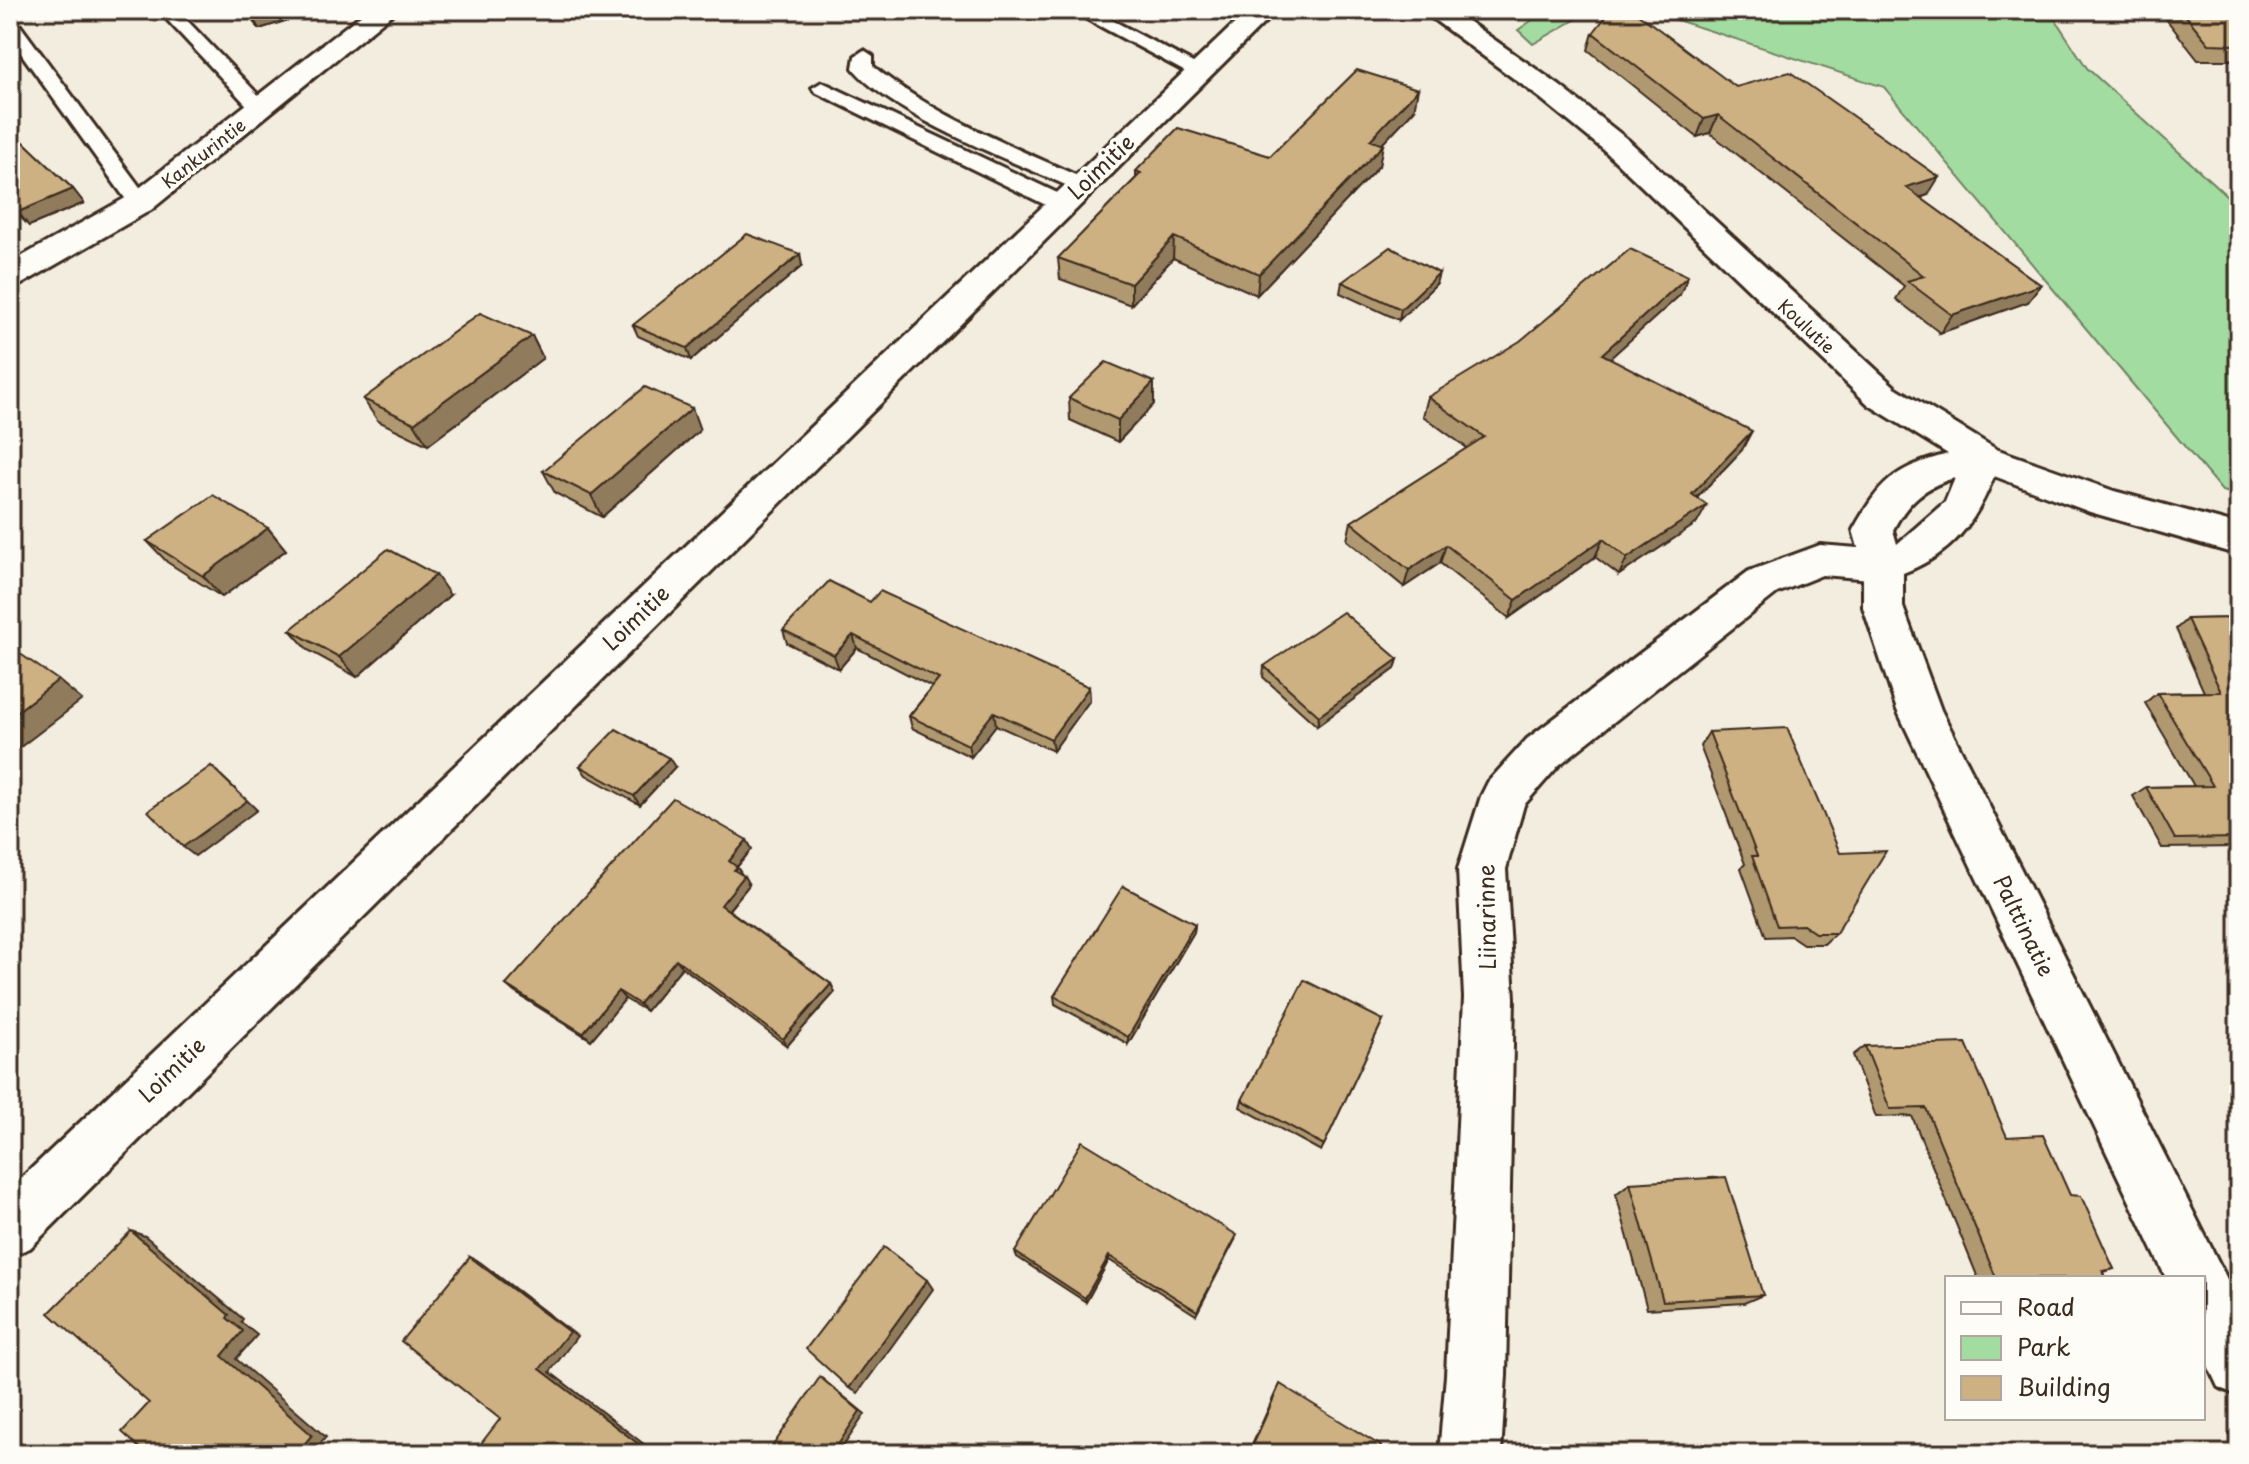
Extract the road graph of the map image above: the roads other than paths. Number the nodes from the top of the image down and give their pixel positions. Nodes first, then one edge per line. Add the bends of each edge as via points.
1 (167, 10) edge
2 (384, 10) edge
3 (1079, 10) edge
4 (1264, 10) edge
5 (1434, 10) edge
6 (10, 25) edge
7 (864, 56) dead end
8 (1200, 72) junction
9 (822, 88) dead end
10 (261, 109) junction
11 (1072, 195) junction
12 (140, 203) junction
13 (10, 277) edge
14 (1983, 458) junction
15 (2239, 540) edge
16 (1883, 565) junction
17 (10, 1228) edge
18 (2195, 1276) edge
19 (2205, 1296) edge
20 (2239, 1366) edge
21 (1470, 1454) edge

1 - 10 lane
2 - 10 street, Kankurintie
3 - 8 lane
4 - 8 street, Loimitie
5 - 14 street, Koulutie via 1616,145 1882,396
6 - 12 lane
7 - 11 lane via 863,68 879,82
8 - 11 street, Loimitie
9 - 11 lane
10 - 12 street, Kankurintie
11 - 17 street, Loimitie
12 - 13 street, Kankurintie
14 - 15 street, Koulutie via 2104,502
14 - 16 street via 1961,510 1916,552
14 - 16 street, Palttinatie via 1911,478 1888,499 1873,530
16 - 18 street, Palttinatie via 1883,607 1919,710
16 - 21 street, Liinarinne via 1820,560 1763,582 1543,752 1504,796 1482,869 1489,998
19 - 20 street

